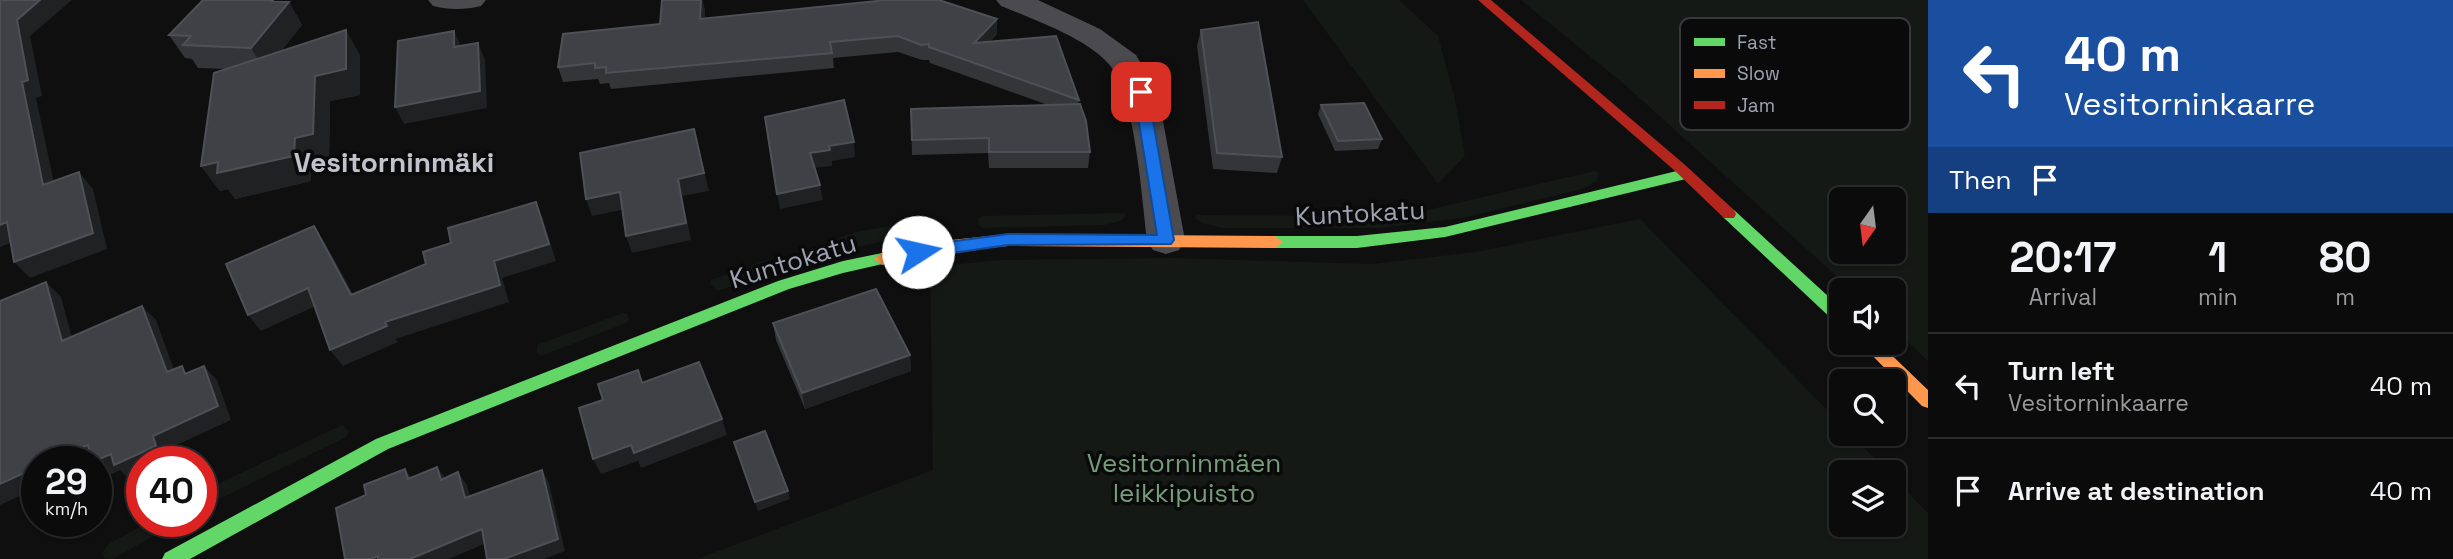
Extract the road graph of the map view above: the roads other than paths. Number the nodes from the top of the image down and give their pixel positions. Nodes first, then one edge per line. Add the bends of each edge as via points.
1 (443, 0) edge
2 (471, 0) edge
3 (1011, 0) edge
4 (1485, 0) edge
5 (1685, 174) junction
6 (1166, 240) junction
7 (1829, 307) edge
8 (1880, 355) edge
9 (1928, 401) edge
10 (172, 559) edge

1 - 2 street
3 - 6 street via 1098,42 1125,61 1141,92
4 - 5 street
5 - 6 street, Kuntokatu via 1445,232 1357,242
5 - 7 street
6 - 10 street, Kuntokatu via 1008,240 942,247 843,267 784,285 382,444
8 - 9 street

